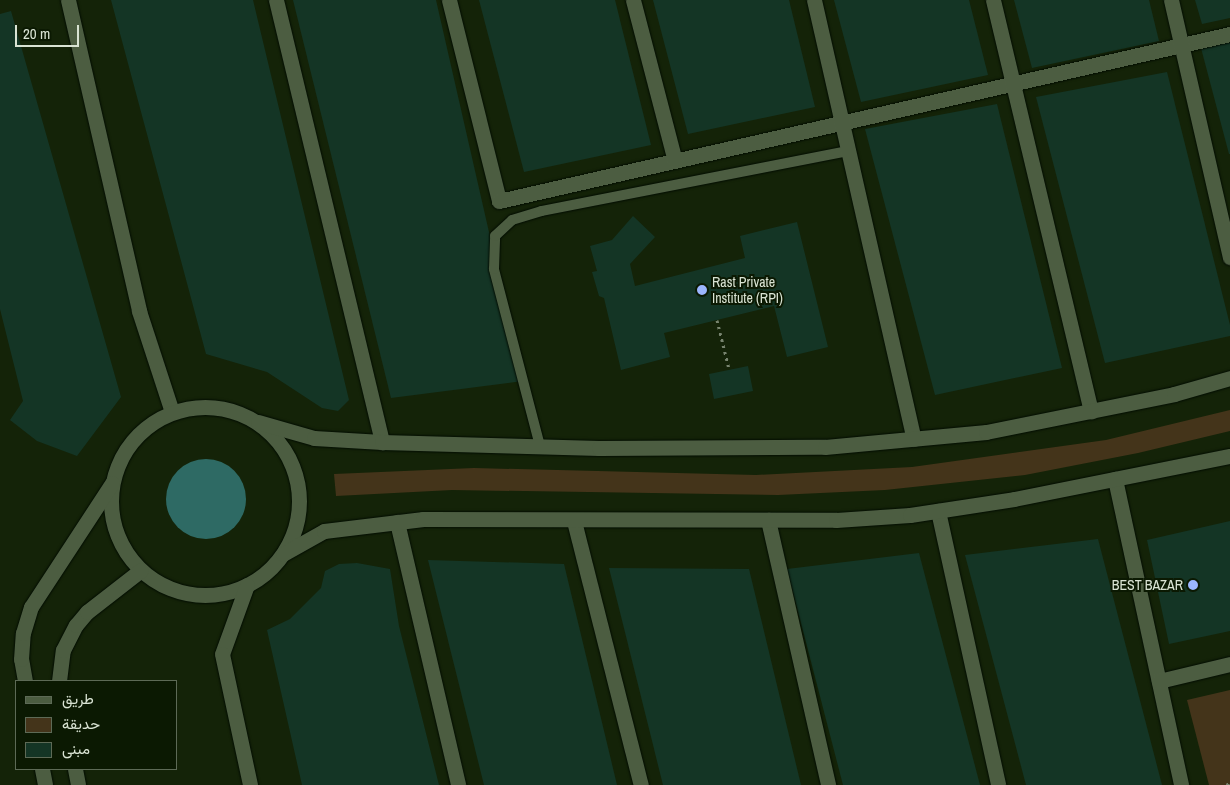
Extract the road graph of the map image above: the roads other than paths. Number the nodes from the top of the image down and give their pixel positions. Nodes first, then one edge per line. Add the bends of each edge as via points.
1 (68, 0) edge
2 (276, 0) edge
3 (449, 0) edge
4 (633, 0) edge
5 (814, 0) edge
6 (993, 0) edge
7 (1171, 0) edge
8 (1230, 34) edge
9 (1181, 45) junction
10 (1013, 84) junction
11 (842, 124) junction
12 (848, 151) junction
13 (675, 161) junction
14 (1230, 257) edge
15 (1230, 378) edge
16 (1091, 411) junction
17 (172, 412) junction
18 (258, 422) junction
19 (914, 439) junction
20 (382, 442) junction
21 (540, 446) junction
22 (1230, 456) edge
23 (1115, 478) junction
24 (113, 482) junction
25 (938, 511) junction
26 (768, 520) junction
27 (574, 521) junction
28 (397, 522) junction
29 (283, 554) junction
30 (141, 570) junction
31 (248, 585) junction
32 (1230, 664) edge
33 (25, 680) edge
34 (59, 680) edge
35 (1159, 681) junction
36 (42, 770) edge
37 (75, 770) edge
38 (45, 785) edge
39 (78, 785) edge
40 (250, 785) edge
41 (458, 785) edge
42 (641, 785) edge
43 (828, 785) edge
44 (998, 785) edge
45 (1181, 785) edge

1 - 17 street via 139,311
2 - 20 street
3 - 13 street via 499,201
4 - 13 street
5 - 11 street
6 - 10 street
7 - 9 street
8 - 9 street
9 - 10 street
9 - 14 street
10 - 11 street
10 - 16 street
11 - 12 street
11 - 13 street
12 - 19 street
12 - 21 lane via 542,211 512,220 495,236 494,268
15 - 16 street via 1174,394
16 - 19 street via 986,432
17 - 18 street via 201,406 231,410
17 - 24 street via 139,434 124,452
18 - 20 street via 314,438
18 - 29 street via 280,442 295,468 300,498 296,528
19 - 21 street via 825,447
20 - 21 street
22 - 23 street
23 - 25 street
23 - 35 street
24 - 30 street via 112,514 119,537
24 - 33 street via 31,607 23,633 21,659
25 - 26 street via 836,520
25 - 44 street
26 - 27 street
26 - 43 street
27 - 28 street via 423,519
27 - 42 street
28 - 29 street via 324,531
28 - 41 street
29 - 31 street via 267,572
30 - 31 street via 164,586 192,594 220,594
30 - 34 street via 87,612 76,625 63,650
31 - 40 street via 222,654
32 - 35 street
35 - 45 street
36 - 38 street
37 - 39 street

